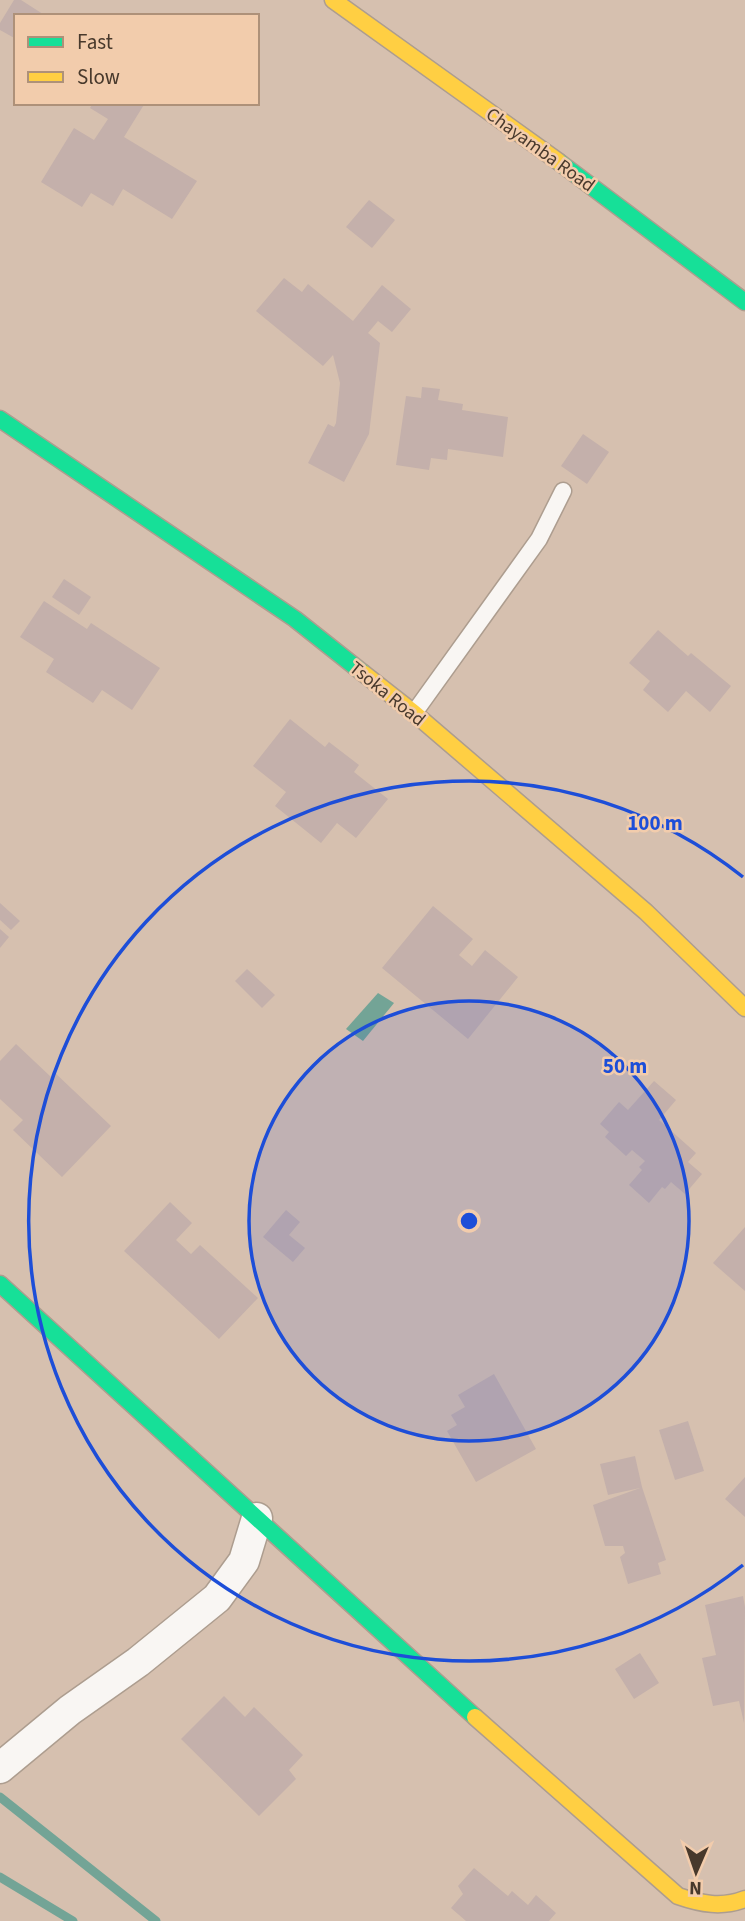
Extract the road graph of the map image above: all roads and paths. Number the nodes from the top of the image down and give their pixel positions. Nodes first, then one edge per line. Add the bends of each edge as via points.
1 (333, 0) edge
2 (745, 302) edge
3 (0, 419) edge
4 (564, 491) dead end
5 (414, 713) junction
6 (745, 1008) edge
7 (0, 1284) edge
8 (257, 1518) junction
9 (0, 1768) edge
10 (745, 1899) edge

1 - 2 street, Chayamba Road via 597,189
3 - 5 street, Tsoka Road via 295,619
4 - 5 lane via 539,539
5 - 6 street, Tsoka Road via 646,912
7 - 8 street
8 - 9 street via 244,1561 217,1598
8 - 10 street via 678,1896 717,1906

